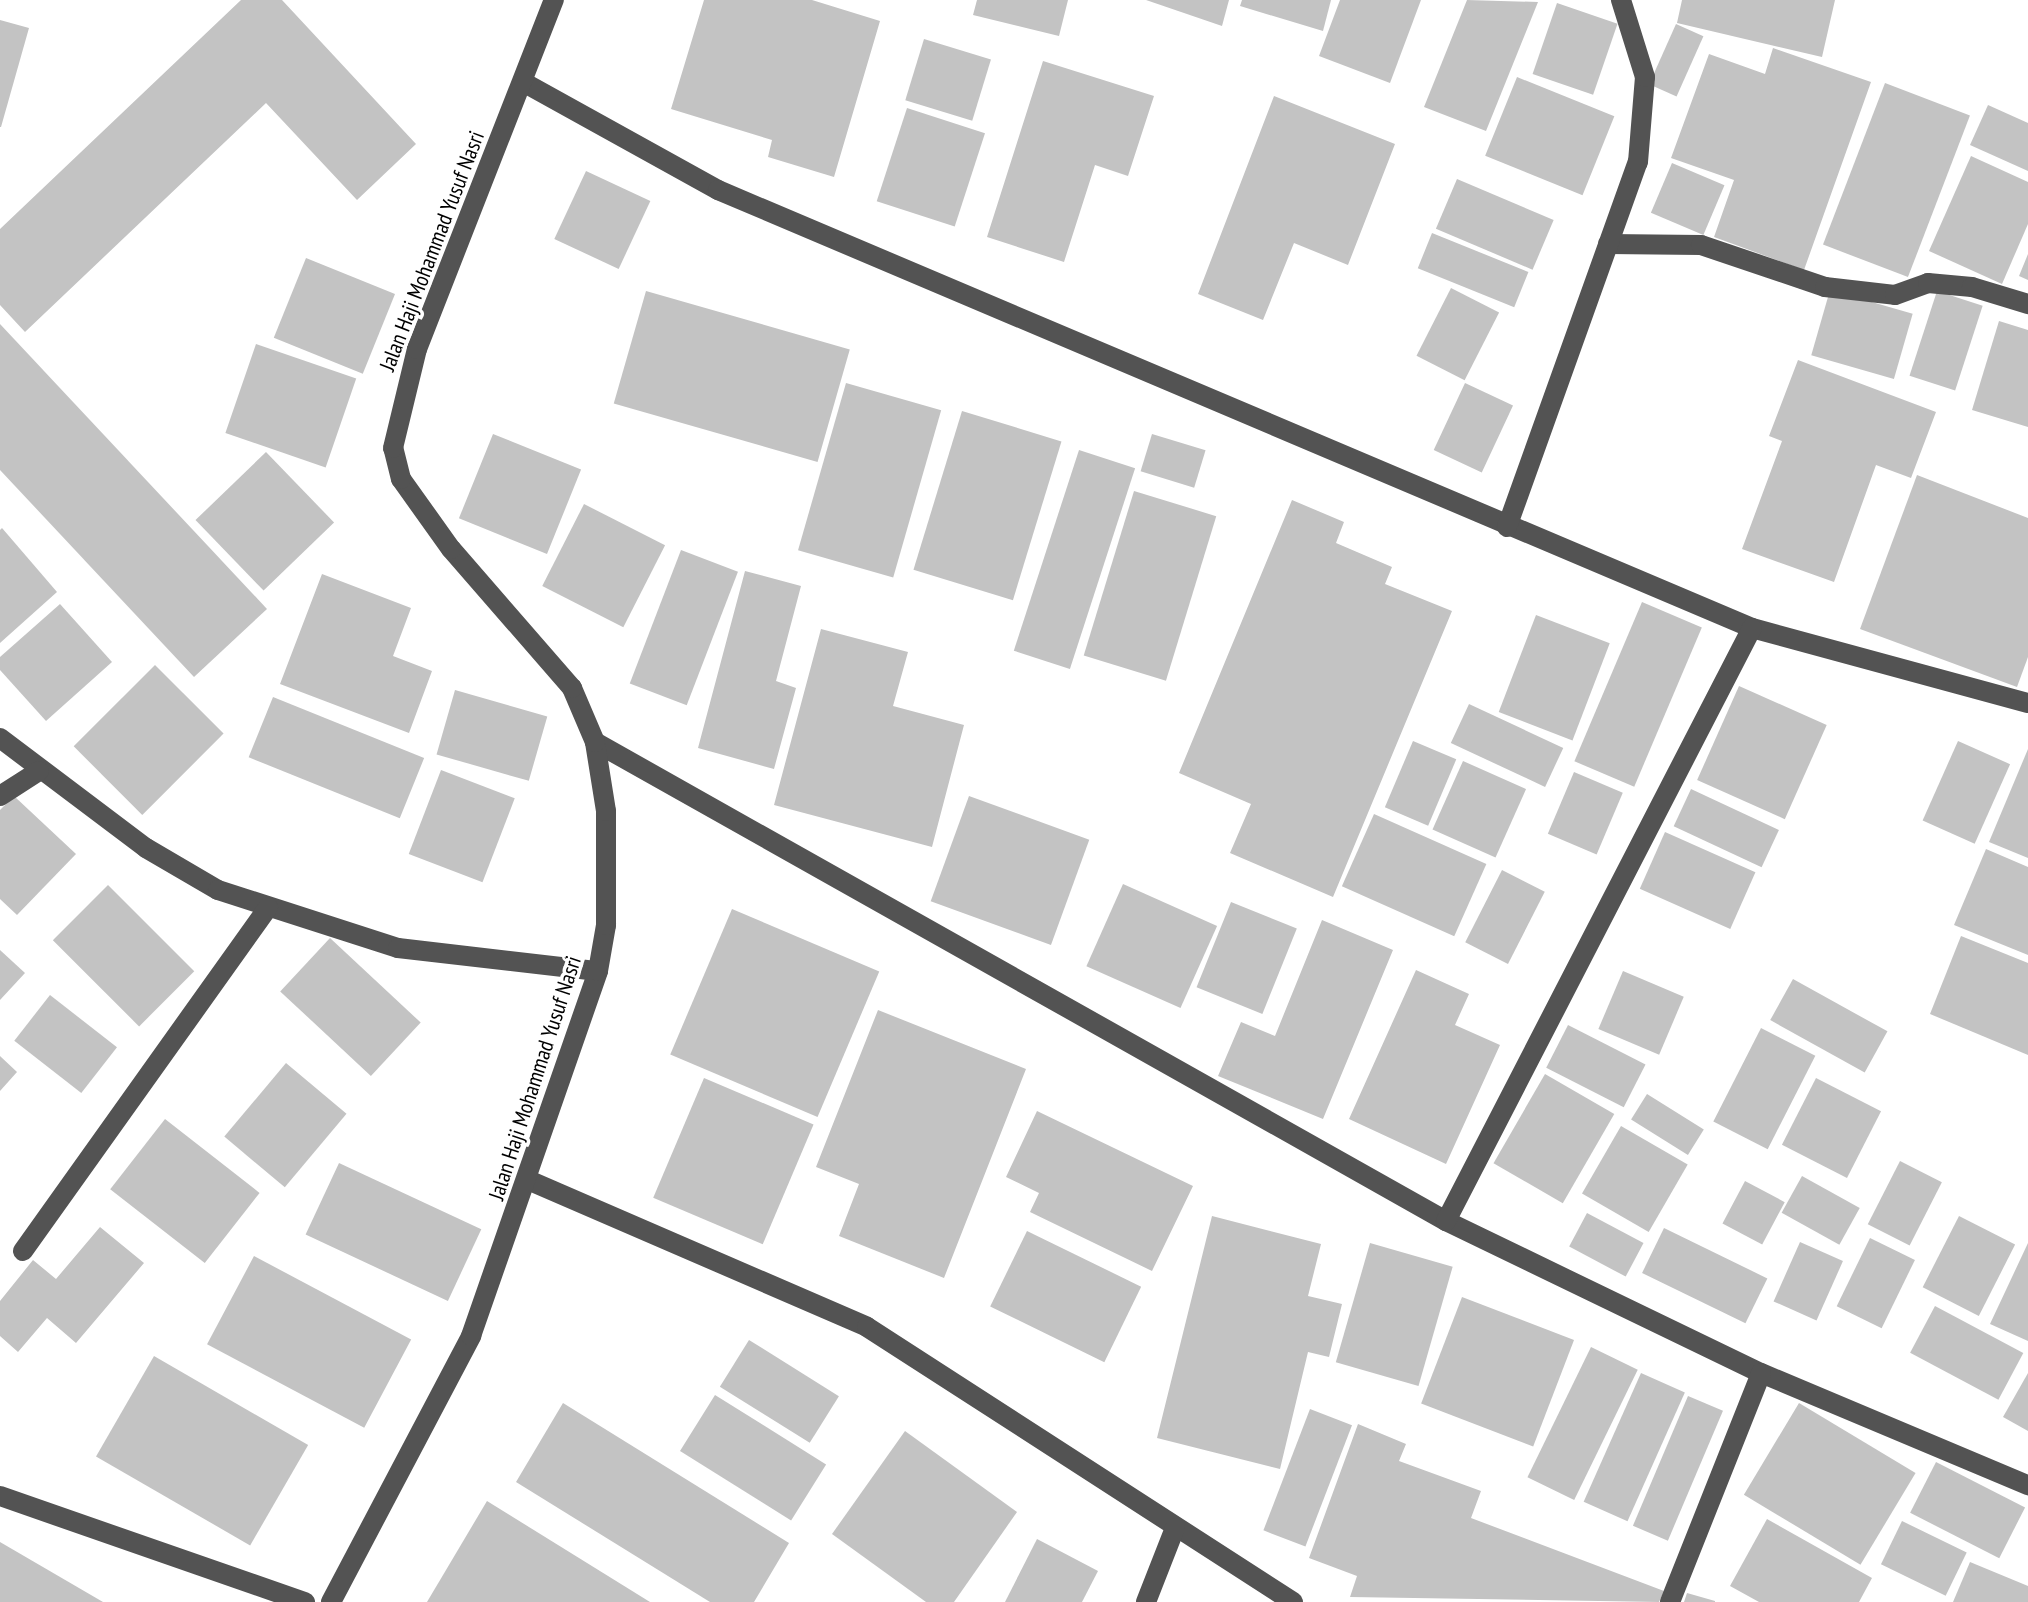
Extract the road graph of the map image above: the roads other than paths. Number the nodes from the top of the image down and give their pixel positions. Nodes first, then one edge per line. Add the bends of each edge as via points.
1 (554, 0) edge
2 (1621, 0) edge
3 (523, 82) junction
4 (1608, 244) junction
5 (2028, 304) edge
6 (1507, 527) junction
7 (1752, 628) junction
8 (2028, 703) edge
9 (0, 738) edge
10 (595, 742) junction
11 (39, 771) junction
12 (0, 796) edge
13 (268, 908) junction
14 (598, 971) junction
15 (528, 1180) junction
16 (1446, 1221) junction
17 (23, 1251) dead end
18 (1761, 1373) junction
19 (2028, 1485) edge
20 (0, 1496) edge
21 (1175, 1528) junction
22 (305, 1602) edge
23 (331, 1602) edge
24 (1146, 1602) edge
25 (1293, 1602) edge
26 (1670, 1602) edge

1 - 3 street, Jalan Haji Mohammad Yusuf Nasri
2 - 4 street via 1645,77 1644,108 1638,162
3 - 6 street via 718,190
3 - 10 street, Jalan Haji Mohammad Yusuf Nasri via 417,349 393,448 401,479 451,549 560,668
4 - 5 street via 1701,245 1825,287 1895,295 1928,283 1957,285
4 - 6 street
6 - 7 street
7 - 8 street
7 - 16 street
9 - 11 street
10 - 14 street, Jalan Haji Mohammad Yusuf Nasri via 608,885
10 - 16 street
11 - 12 street
11 - 13 street via 146,848
13 - 14 street via 398,948
13 - 17 street
14 - 15 street, Jalan Haji Mohammad Yusuf Nasri
15 - 21 street via 867,1327
15 - 23 street, Jalan Haji Mohammad Yusuf Nasri via 471,1336
16 - 18 street
18 - 19 street
18 - 26 street
20 - 22 street
21 - 24 street
21 - 25 street

